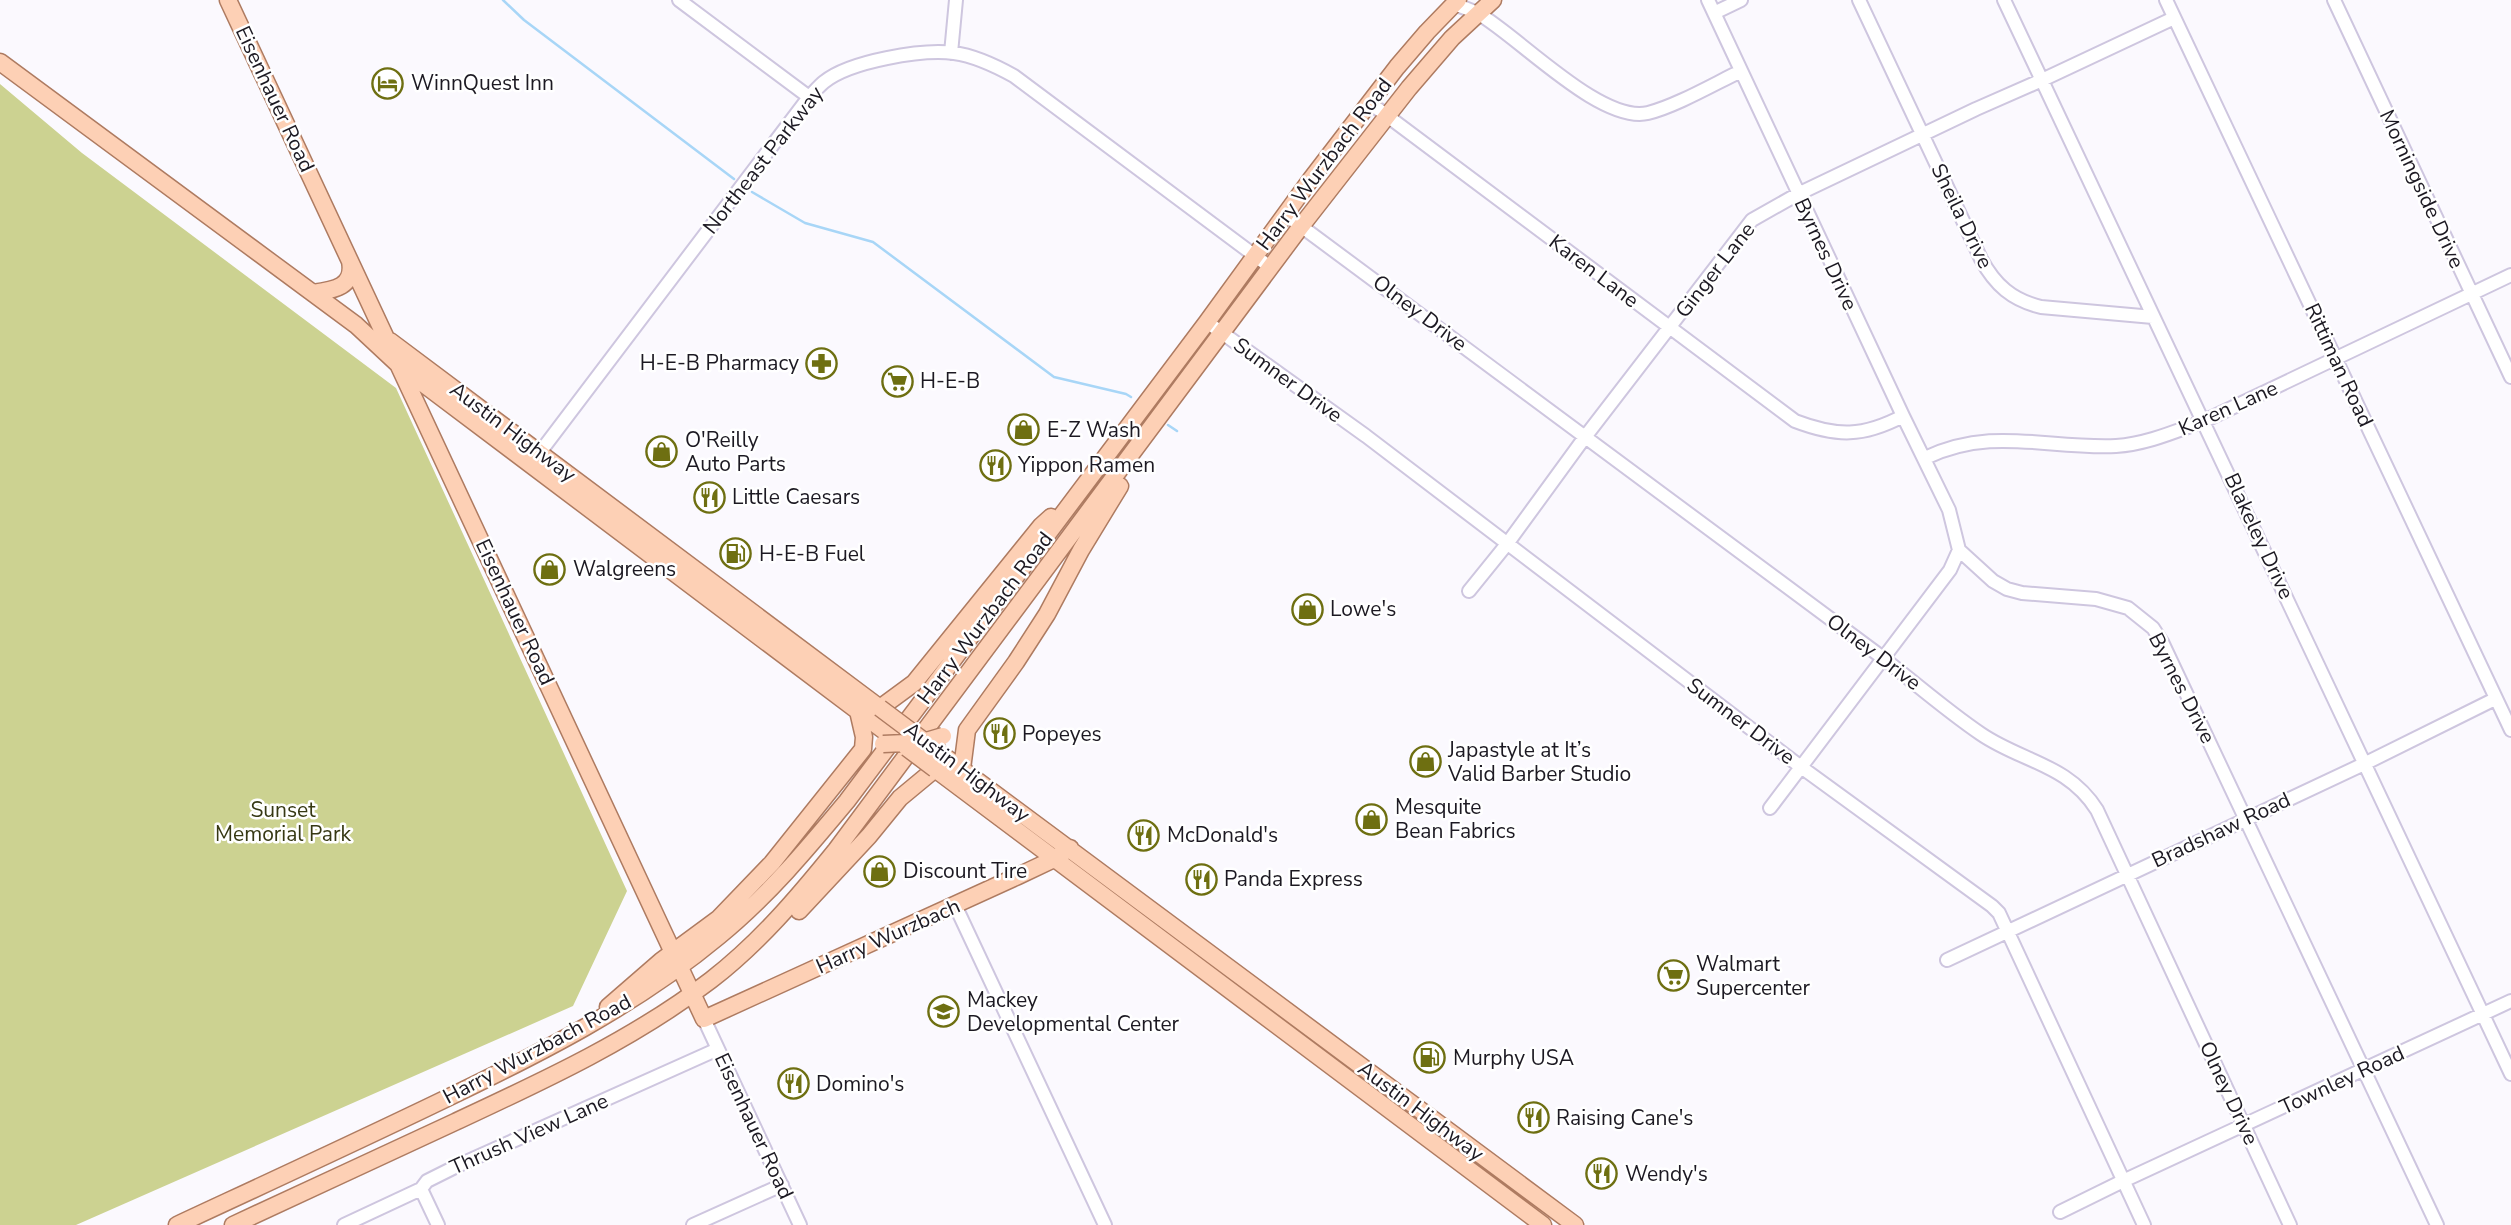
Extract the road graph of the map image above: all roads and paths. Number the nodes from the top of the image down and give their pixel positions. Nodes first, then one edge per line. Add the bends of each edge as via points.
1 (228, 0) edge
2 (679, 0) edge
3 (956, 0) edge
4 (1493, 0) edge
5 (1708, 0) edge
6 (1741, 0) edge
7 (1859, 0) edge
8 (2004, 0) edge
9 (2166, 0) edge
10 (2334, 0) edge
11 (1456, 2) edge
12 (1714, 13) junction
13 (1479, 14) junction
14 (2174, 18) junction
15 (951, 53) junction
16 (0, 62) edge
17 (1741, 71) junction
18 (2042, 80) junction
19 (809, 97) junction
20 (1370, 103) junction
21 (1388, 115) junction
22 (1923, 135) junction
23 (1798, 194) junction
24 (1286, 215) junction
25 (1302, 225) junction
26 (1256, 255) junction
27 (350, 258) junction
28 (1270, 267) junction
29 (2511, 275) edge
30 (313, 293) junction
31 (2472, 294) junction
32 (2153, 317) junction
33 (1207, 322) junction
34 (356, 325) junction
35 (1669, 327) junction
36 (1223, 332) junction
37 (387, 339) junction
38 (2336, 360) junction
39 (401, 367) junction
40 (2511, 377) edge
41 (1903, 416) junction
42 (2204, 421) junction
43 (1586, 437) junction
44 (1111, 450) junction
45 (541, 452) junction
46 (1925, 458) junction
47 (1076, 497) junction
48 (1077, 540) junction
49 (1507, 544) junction
50 (1959, 550) junction
51 (1469, 591) dead end
52 (788, 652) junction
53 (1883, 658) junction
54 (914, 683) junction
55 (2495, 699) junction
56 (880, 708) junction
57 (858, 711) junction
58 (967, 730) junction
59 (2511, 730) edge
60 (914, 744) junction
61 (863, 749) junction
62 (2366, 763) junction
63 (1801, 767) junction
64 (962, 769) junction
65 (900, 798) junction
66 (1770, 808) dead end
67 (2246, 818) junction
68 (1070, 848) junction
69 (1054, 859) junction
70 (2127, 874) junction
71 (955, 905) junction
72 (2008, 931) junction
73 (759, 937) junction
74 (676, 960) junction
75 (1947, 960) dead end
76 (692, 993) junction
77 (2511, 1001) edge
78 (2483, 1014) junction
79 (704, 1019) junction
80 (718, 1049) junction
81 (2364, 1070) junction
82 (2511, 1074) edge
83 (2244, 1126) junction
84 (2123, 1181) junction
85 (782, 1185) junction
86 (421, 1189) junction
87 (2060, 1213) dead end
88 (177, 1225) edge
89 (233, 1225) edge
90 (344, 1225) edge
91 (438, 1225) edge
92 (693, 1225) edge
93 (800, 1225) edge
94 (1105, 1225) edge
95 (1543, 1225) edge
96 (1575, 1225) edge
97 (2144, 1225) edge
98 (2290, 1225) edge
99 (2437, 1225) edge

1 - 27 main road, Eisenhauer Road
2 - 19 street
3 - 15 street
4 - 13 main road, Harry Wurzbach Road
5 - 12 street, Byrnes Drive
6 - 12 street
7 - 22 street, Sheila Drive
8 - 18 street, Blakeley Drive
9 - 14 street, Rittiman Road
10 - 31 street, Morningside Drive
11 - 13 street
11 - 20 main road, Harry Wurzbach Road
12 - 17 street, Byrnes Drive
13 - 17 street via 1576,86 1625,112 1645,114 1660,109
13 - 21 main road, Harry Wurzbach Road via 1452,38
14 - 18 street, Ginger Lane
14 - 38 street, Rittiman Road
15 - 19 street, Northeast Parkway via 893,56 858,66 825,81
15 - 26 street, Northeast Parkway via 1014,76
16 - 30 main road, Austin Highway
17 - 23 street, Byrnes Drive
18 - 22 street, Ginger Lane
18 - 32 street, Blakeley Drive
19 - 45 street, Northeast Parkway
20 - 21 street, Karen Lane
20 - 24 main road, Harry Wurzbach Road
21 - 25 main road, Harry Wurzbach Road
21 - 35 street, Karen Lane
22 - 23 street, Ginger Lane
22 - 32 street, Sheila Drive via 1981,259 2001,288 2041,307
23 - 35 street, Ginger Lane via 1752,220
23 - 41 street, Byrnes Drive
24 - 25 street, Olney Drive
24 - 26 main road, Harry Wurzbach Road
25 - 28 main road, Harry Wurzbach Road
25 - 43 street, Olney Drive
26 - 28 street, Northeast Parkway
26 - 33 main road, Harry Wurzbach Road
27 - 30 main road via 347,283
27 - 37 main road, Eisenhauer Road
28 - 36 main road, Harry Wurzbach Road
29 - 31 street, Karen Lane
30 - 34 main road, Austin Highway
31 - 38 street, Karen Lane
31 - 40 street, Morningside Drive
32 - 42 street, Blakeley Drive
33 - 36 street, Sumner Drive
33 - 44 main road, Harry Wurzbach Road
34 - 37 main road, Austin Highway
34 - 39 main road, Austin Highway
35 - 41 street, Karen Lane via 1787,415 1814,428 1842,434 1875,430
35 - 43 street, Ginger Lane
36 - 48 main road, Harry Wurzbach Road via 1136,448
36 - 49 street, Sumner Drive
37 - 39 main road, Eisenhauer Road
37 - 45 main road, Austin Highway
38 - 42 street, Karen Lane
38 - 55 street, Rittiman Road
39 - 52 main road, Austin Highway
39 - 74 main road, Eisenhauer Road
41 - 46 street, Byrnes Drive
42 - 46 street, Karen Lane via 2120,445 1990,439
42 - 62 street, Blakeley Drive
43 - 49 street, Ginger Lane
43 - 53 street, Olney Drive
44 - 47 main road, Harry Wurzbach Road
44 - 48 main road via 1115,462 1083,505
45 - 52 main road, Austin Highway
46 - 50 street, Byrnes Drive via 1950,510
47 - 54 main road via 1041,526
47 - 74 main road, Harry Wurzbach Road via 847,801 737,921
48 - 58 main road via 1047,614
48 - 73 main road, Harry Wurzbach Road via 836,850
49 - 51 street, Ginger Lane
49 - 63 street, Sumner Drive
50 - 53 street via 1950,570
50 - 67 street, Byrnes Drive via 2007,589 2112,602 2141,617 2162,642
52 - 56 main road, Austin Highway via 789,645
52 - 57 main road, Austin Highway
53 - 63 street
53 - 70 street, Olney Drive via 1981,734 2077,785 2097,810
54 - 56 main road
54 - 60 main road via 908,713
55 - 59 street, Rittiman Road
55 - 62 street, Bradshaw Road
56 - 60 main road, Austin Highway, bridge
57 - 60 main road, Austin Highway
57 - 61 main road
58 - 60 main road, bridge
58 - 64 main road
60 - 61 main road, bridge
60 - 64 main road, Austin Highway
60 - 65 main road
60 - 65 main road
60 - 69 main road, Austin Highway via 971,796
61 - 74 main road via 754,881
62 - 67 street, Bradshaw Road
62 - 78 street, Blakeley Drive
63 - 66 street
63 - 72 street, Sumner Drive via 1981,897 1999,914
64 - 68 main road, Austin Highway
65 - 73 main road via 789,921
67 - 70 street, Bradshaw Road
67 - 81 street, Byrnes Drive
68 - 69 main road, Harry Wurzbach
68 - 96 main road, Austin Highway
69 - 71 main road, Harry Wurzbach
69 - 95 main road, Austin Highway
70 - 72 street, Bradshaw Road
70 - 83 street, Olney Drive
71 - 79 main road, Harry Wurzbach
71 - 94 street
72 - 75 street, Bradshaw Road
72 - 84 street, Sumner Drive
73 - 76 main road, Harry Wurzbach Road
74 - 76 main road, Eisenhauer Road
74 - 88 main road, Harry Wurzbach Road via 592,1024 515,1065
76 - 79 main road, Eisenhauer Road
76 - 89 main road, Harry Wurzbach Road via 598,1052 531,1086
77 - 78 street, Townley Road
78 - 81 street, Townley Road
78 - 82 street, Blakeley Drive
79 - 80 street, Eisenhauer Road
80 - 85 street, Eisenhauer Road
80 - 86 street, Thrush View Lane via 457,1166 427,1181
81 - 83 street, Townley Road
81 - 99 street, Byrnes Drive
83 - 84 street, Townley Road
83 - 98 street, Olney Drive
84 - 87 street, Townley Road
84 - 97 street, Sumner Drive
85 - 92 street
85 - 93 street, Eisenhauer Road
86 - 90 street, Thrush View Lane
86 - 91 street

